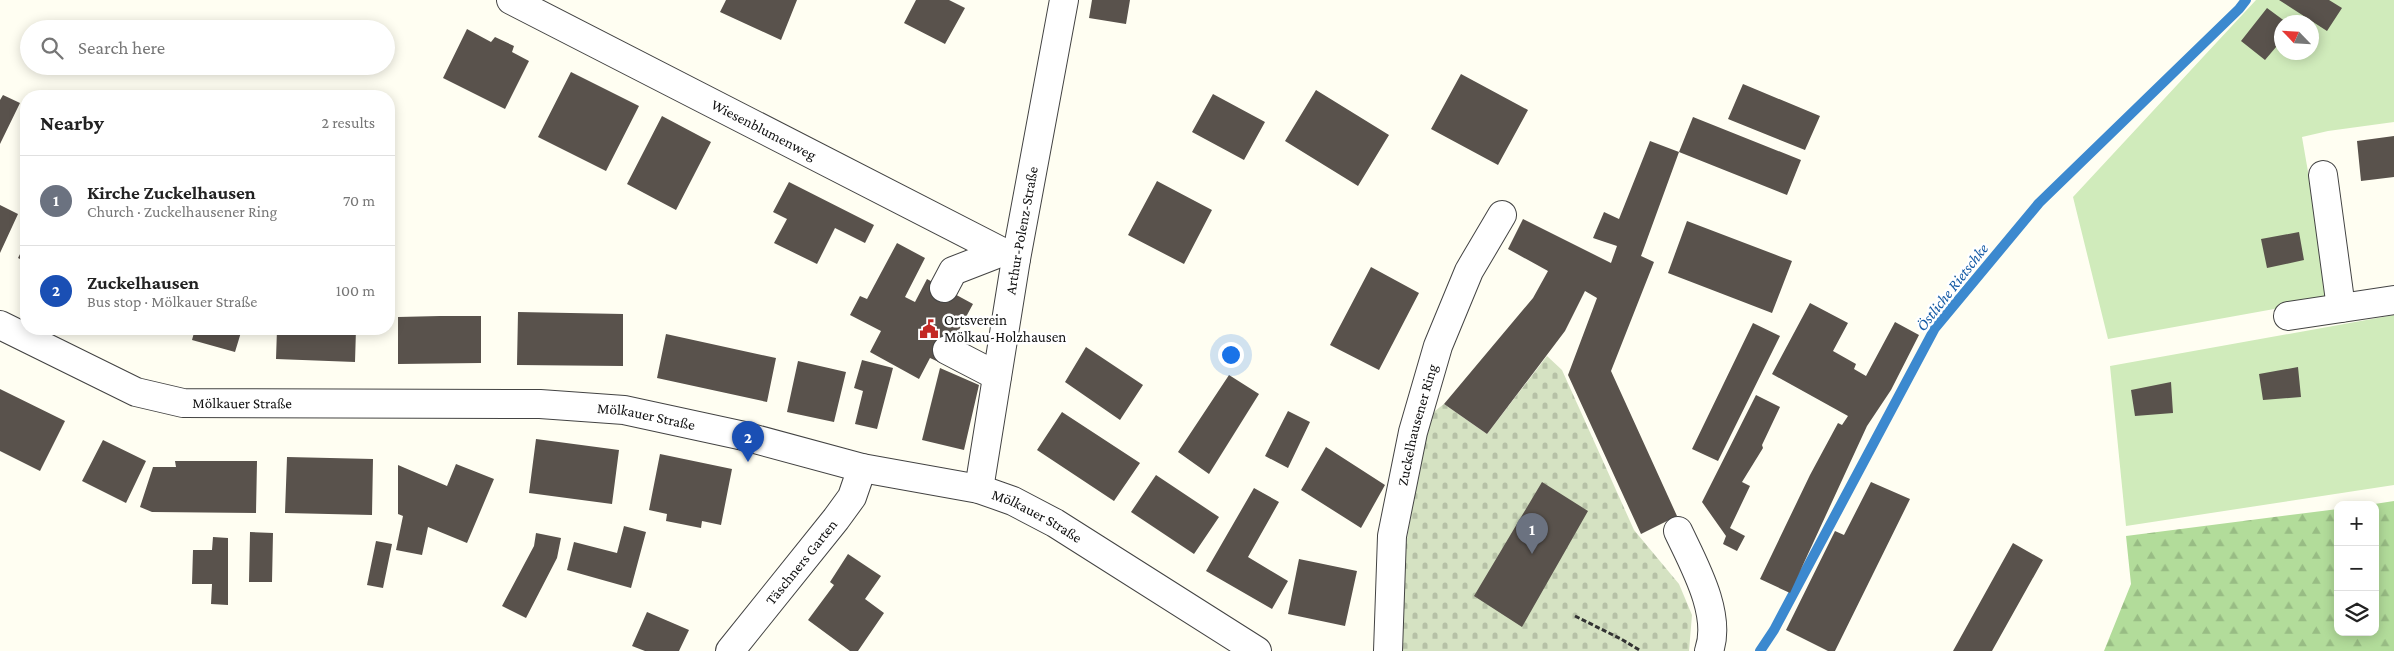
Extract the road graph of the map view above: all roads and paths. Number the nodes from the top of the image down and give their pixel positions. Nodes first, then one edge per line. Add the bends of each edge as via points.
1 (511, 0) edge
2 (1064, 0) edge
3 (2323, 175) dead end
4 (1502, 215) dead end
5 (1009, 255) junction
6 (944, 288) dead end
7 (2394, 300) edge
8 (2341, 308) junction
9 (2288, 316) dead end
10 (0, 325) edge
11 (20, 335) edge
12 (20, 335) edge
13 (947, 350) dead end
14 (998, 376) junction
15 (862, 468) junction
16 (979, 489) junction
17 (1678, 531) dead end
18 (1575, 616) dead end
19 (730, 651) edge
20 (1257, 651) edge
21 (1388, 651) edge
22 (1641, 651) edge
23 (1709, 651) edge

1 - 5 street, Wiesenblumenweg
2 - 5 street, Arthur-Polenz-Straße
3 - 8 street
4 - 21 street, Zuckelhausener Ring via 1469,271 1438,346 1413,432 1392,536
5 - 6 street via 953,271
5 - 14 street, Arthur-Polenz-Straße
7 - 8 street
8 - 9 street
10 - 12 street, Mölkauer Straße
11 - 15 street, Mölkauer Straße via 136,392 183,403 540,404 624,410 744,436
13 - 14 street
14 - 16 street, Arthur-Polenz-Straße
15 - 16 street, Mölkauer Straße
15 - 19 street, Täschners Garten via 852,496 836,519
16 - 20 street, Mölkauer Straße via 1013,500 1055,523
17 - 23 street via 1704,586 1713,638
18 - 22 path

